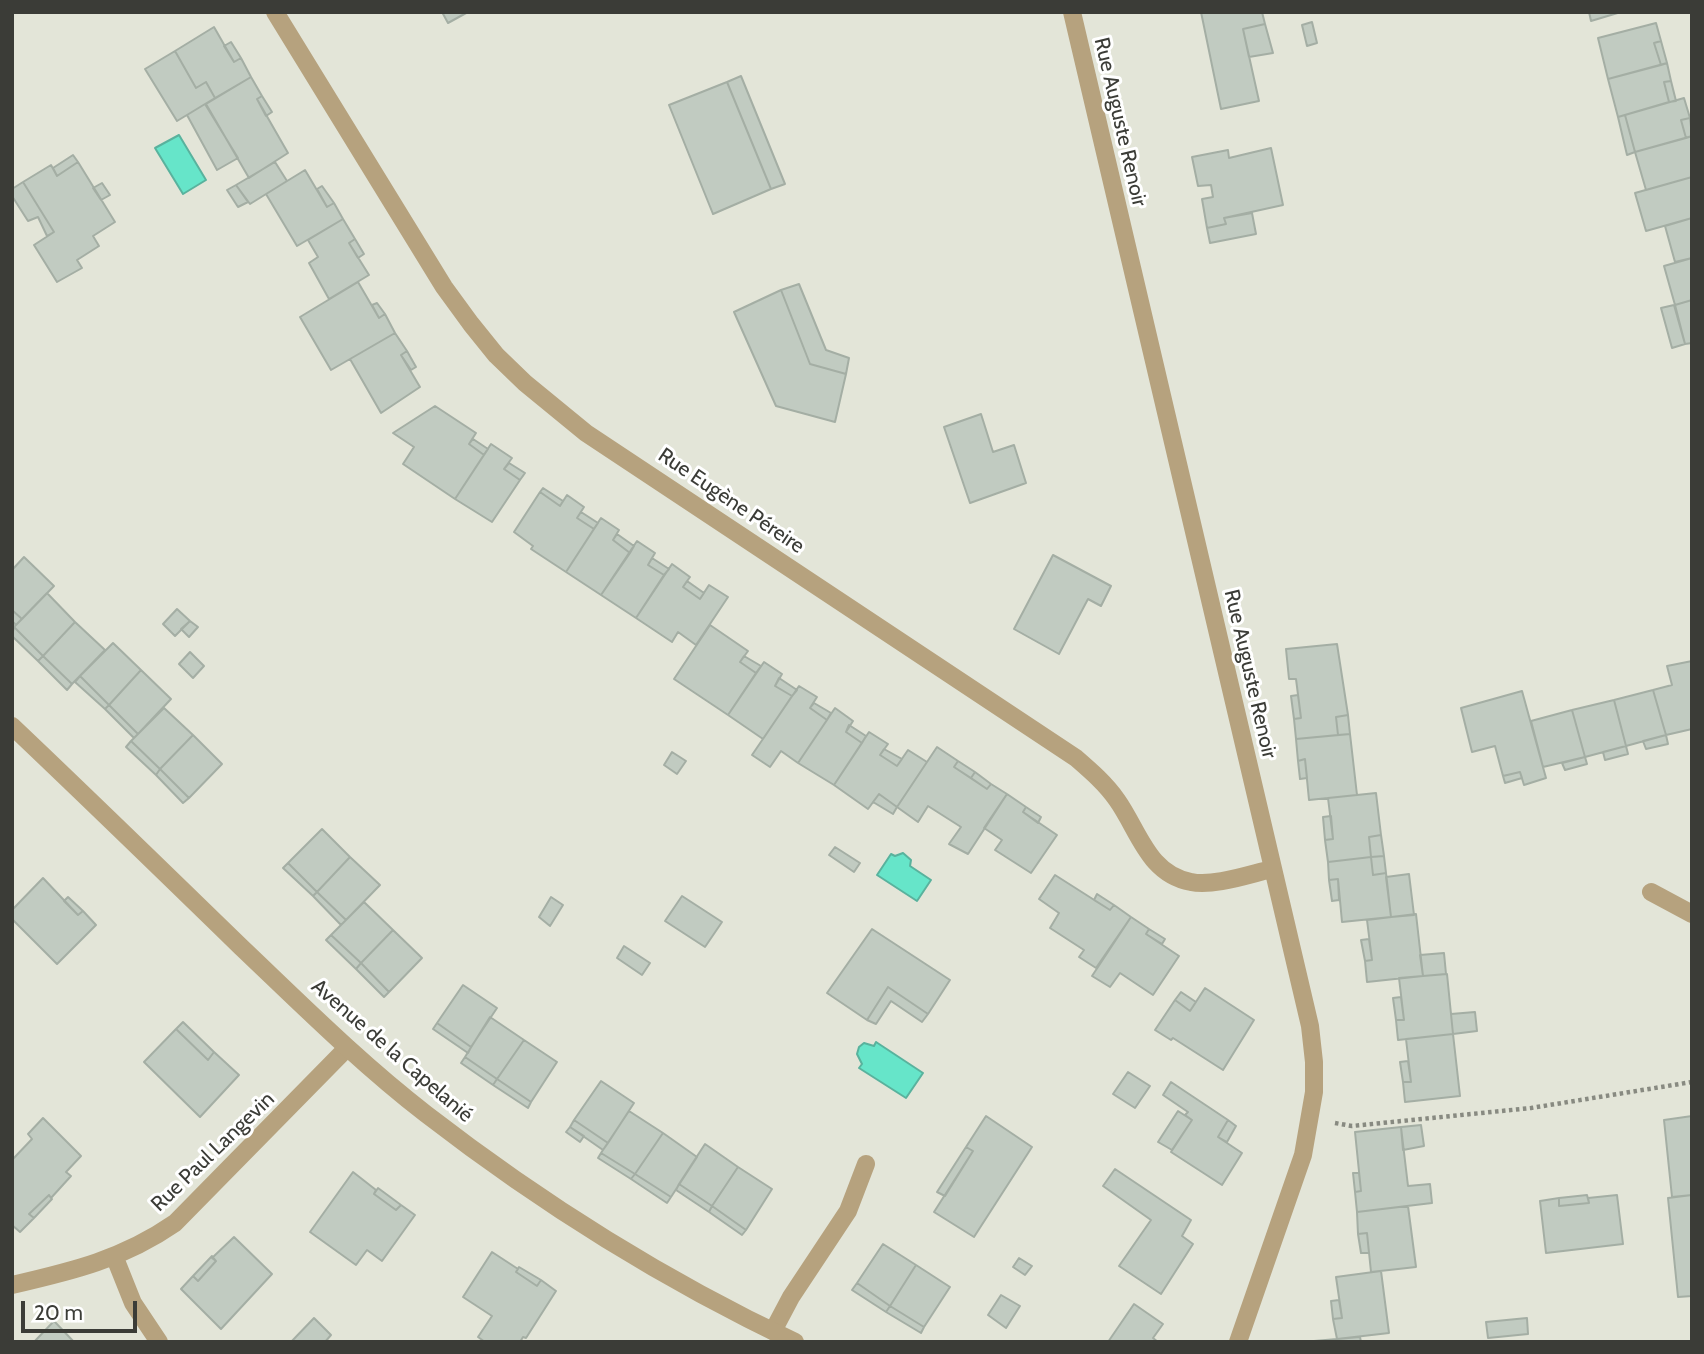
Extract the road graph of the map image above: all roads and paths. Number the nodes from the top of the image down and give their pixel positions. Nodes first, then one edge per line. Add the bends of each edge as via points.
1 (275, 12) edge
2 (1072, 12) edge
3 (12, 726) edge
4 (1272, 869) junction
5 (1651, 892) dead end
6 (1692, 914) edge
7 (347, 1048) junction
8 (1692, 1082) edge
9 (1311, 1118) junction
10 (866, 1164) dead end
11 (115, 1258) junction
12 (12, 1285) edge
13 (773, 1331) junction
14 (159, 1342) edge
15 (795, 1342) edge
16 (1238, 1342) edge

1 - 4 street, Rue Eugène Péreire via 444,287 496,355 553,408 1076,758 1118,801 1142,846 1175,877 1193,883 1213,882
2 - 4 street, Rue Auguste Renoir
3 - 7 street, Avenue de la Capelanié
4 - 9 street, Rue Auguste Renoir via 1310,1026 1314,1062
5 - 6 street
7 - 11 street, Rue Paul Langevin via 175,1223
7 - 13 street, Avenue de la Capelanié via 424,1113 587,1228 673,1281
8 - 9 path via 1531,1108 1352,1126
9 - 16 street, Rue Auguste Renoir via 1303,1155
10 - 13 street via 848,1211
11 - 12 street, Rue Paul Langevin
11 - 14 street via 133,1303
13 - 15 street, Avenue de la Capelanié

